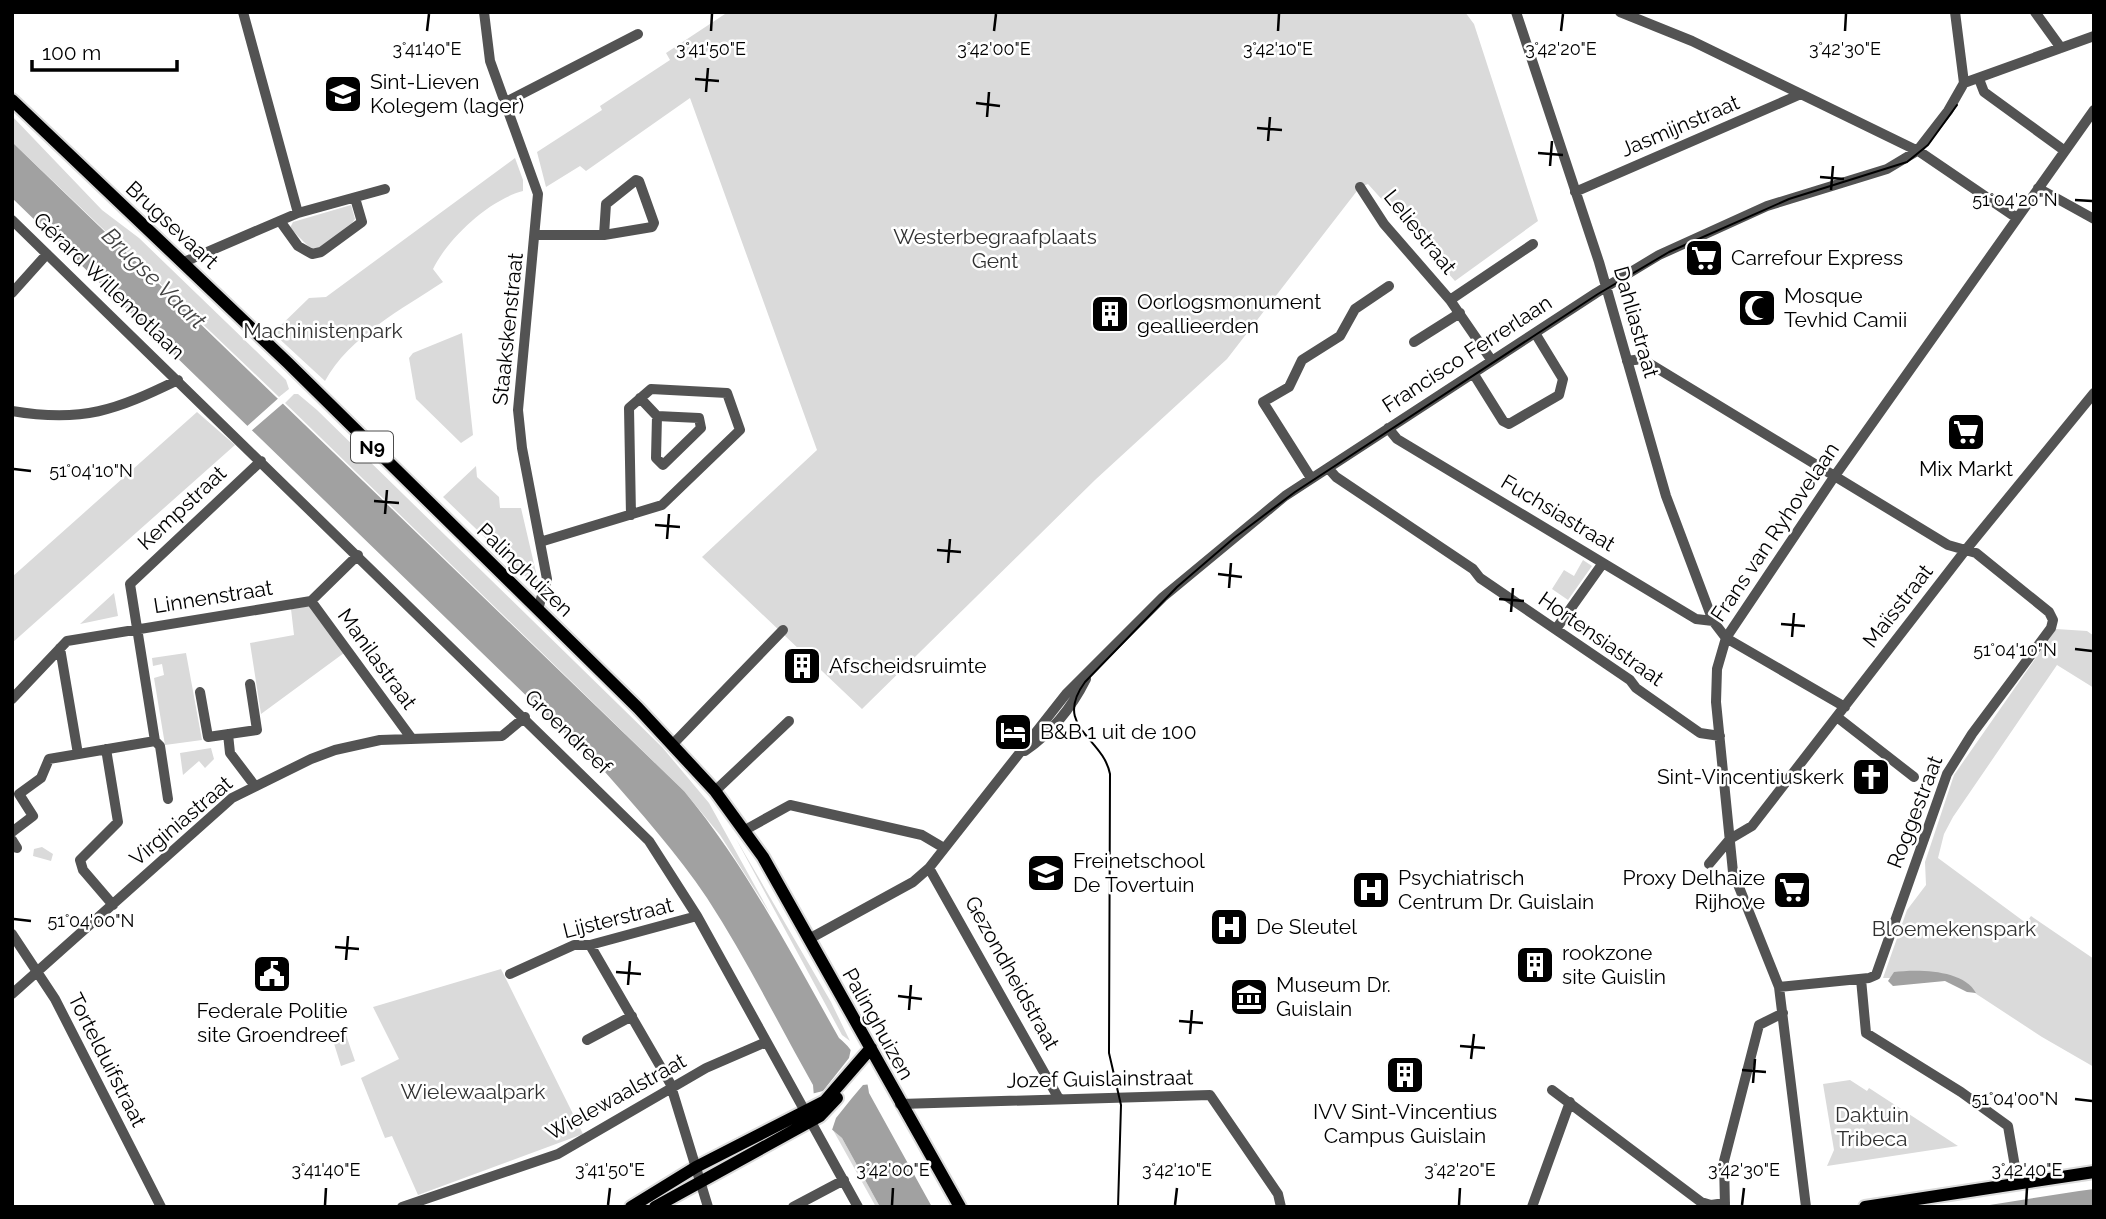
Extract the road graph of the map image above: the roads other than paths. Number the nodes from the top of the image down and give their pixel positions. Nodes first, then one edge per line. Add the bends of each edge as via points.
1 (243, 12) edge
2 (484, 12) edge
3 (1516, 12) edge
4 (1620, 12) edge
5 (1955, 12) edge
6 (2035, 12) edge
7 (638, 34) dead end
8 (2094, 36) edge
9 (2061, 48) junction
10 (1979, 79) junction
11 (1964, 83) junction
12 (1801, 94) junction
13 (12, 100) edge
14 (506, 102) junction
15 (2094, 110) edge
16 (1917, 151) junction
17 (2064, 151) junction
18 (1360, 187) dead end
19 (2038, 188) junction
20 (386, 190) dead end
21 (1575, 192) junction
22 (355, 198) junction
23 (298, 213) junction
24 (2017, 218) junction
25 (2094, 219) edge
26 (12, 220) edge
27 (281, 221) junction
28 (536, 235) junction
29 (604, 235) junction
30 (1533, 244) dead end
31 (47, 254) junction
32 (184, 262) junction
33 (1390, 286) dead end
34 (1606, 286) junction
35 (12, 293) edge
36 (1450, 300) junction
37 (1460, 313) junction
38 (1535, 333) junction
39 (1414, 342) dead end
40 (1492, 361) junction
41 (1627, 361) junction
42 (1473, 373) junction
43 (178, 380) junction
44 (304, 380) joint
45 (2094, 393) edge
46 (640, 398) junction
47 (12, 411) edge
48 (657, 416) junction
49 (1388, 428) junction
50 (261, 461) junction
51 (1328, 468) junction
52 (1834, 477) junction
53 (1311, 478) junction
54 (631, 515) junction
55 (540, 542) junction
56 (1965, 552) junction
57 (358, 555) junction
58 (1603, 563) junction
59 (311, 601) junction
60 (538, 609) junction
61 (1713, 621) junction
62 (136, 629) junction
63 (1556, 629) junction
64 (783, 630) dead end
65 (1726, 638) junction
66 (60, 648) junction
67 (250, 684) dead end
68 (200, 692) dead end
69 (12, 699) edge
70 (1844, 708) junction
71 (525, 717) junction
72 (1837, 718) junction
73 (789, 721) dead end
74 (228, 734) junction
75 (1720, 736) junction
76 (412, 739) junction
77 (155, 741) junction
78 (673, 744) junction
79 (106, 749) junction
80 (78, 754) junction
81 (1914, 777) dead end
82 (255, 786) junction
83 (715, 791) junction
84 (168, 799) dead end
85 (745, 830) junction
86 (12, 832) edge
87 (1730, 839) junction
88 (944, 848) junction
89 (1709, 864) dead end
90 (929, 867) junction
91 (113, 905) junction
92 (697, 916) junction
93 (12, 934) edge
94 (809, 939) junction
95 (590, 945) junction
96 (38, 970) junction
97 (510, 974) dead end
98 (1861, 979) junction
99 (1779, 987) junction
100 (12, 994) edge
101 (1783, 1013) junction
102 (632, 1016) junction
103 (587, 1040) dead end
104 (766, 1042) junction
105 (868, 1056) junction
106 (672, 1090) junction
107 (1552, 1090) dead end
108 (1059, 1099) junction
109 (1570, 1102) junction
110 (900, 1104) junction
111 (813, 1114) junction
112 (2094, 1172) edge
113 (699, 1173) junction
114 (844, 1180) junction
115 (2018, 1184) junction
116 (1725, 1205) edge
117 (161, 1207) edge
118 (402, 1207) edge
119 (631, 1207) edge
120 (655, 1207) edge
121 (708, 1207) edge
122 (793, 1207) edge
123 (858, 1207) edge
124 (960, 1207) edge
125 (1281, 1207) edge
126 (1532, 1207) edge
127 (1806, 1207) edge
128 (1865, 1207) edge

1 - 23 street
2 - 14 street, Staakskenstraat via 486,49
3 - 21 street, Dahliastraat
4 - 12 street
5 - 11 street
6 - 9 street
7 - 14 street
8 - 9 street
9 - 10 street
10 - 11 street
10 - 17 street via 1984,92
11 - 16 street
12 - 16 street
12 - 21 street, Jasmijnstraat
13 - 32 main road, Brugsevaart / N9
14 - 28 street, Staakskenstraat via 534,175 539,202
15 - 17 street, Frans van Ryhovelaan
16 - 24 street
16 - 34 street, Francisco Ferrerlaan via 1887,169 1799,194 1724,223
17 - 19 street, Frans van Ryhovelaan
18 - 36 street, Leliestraat via 1384,224
19 - 24 street, Frans van Ryhovelaan
19 - 25 street
20 - 22 street
21 - 34 street, Dahliastraat
22 - 23 street
22 - 27 street via 362,222 321,252 312,254 298,246
23 - 27 street
24 - 52 street, Frans van Ryhovelaan
26 - 31 street, Gérard Willemotlaan
27 - 32 street
28 - 29 street
28 - 55 street, Staakskenstraat via 517,410
29 - 29 street via 606,205 639,181 652,227
30 - 36 street
31 - 35 street
31 - 43 street, Gérard Willemotlaan
32 - 44 main road, Brugsevaart / N9
33 - 53 street via 1355,309 1340,337 1302,360 1289,387 1264,402
34 - 38 street, Francisco Ferrerlaan
34 - 41 street, Dahliastraat
36 - 37 street, Leliestraat
37 - 39 street
37 - 40 street, Leliestraat
38 - 40 street, Francisco Ferrerlaan
38 - 42 street via 1563,379 1559,395 1508,424
40 - 42 street, Francisco Ferrerlaan
41 - 52 street via 1642,359
41 - 61 street, Dahliastraat via 1666,496
42 - 49 street, Francisco Ferrerlaan
43 - 47 street via 129,405 102,411 55,416
43 - 50 street, Groendreef
44 - 60 main road, Palinghuizen / N9
45 - 56 street, Maïsstraat
46 - 48 street
46 - 54 street via 629,408
46 - 54 street via 650,389 727,393 740,430 662,505
48 - 48 street via 656,458 663,465 701,428 699,418
49 - 51 street, Francisco Ferrerlaan
49 - 58 street, Fuchsiastraat via 1397,439
50 - 57 street, Groendreef
50 - 62 street, Kempstraat via 130,584
51 - 53 street, Francisco Ferrerlaan
51 - 63 street, Hortensiastraat
52 - 56 street
52 - 65 street, Frans van Ryhovelaan
53 - 88 street, Francisco Ferrerlaan via 1191,572 1066,694
54 - 55 street
55 - 60 street, Staakskenstraat via 547,579
56 - 70 street, Maïsstraat
56 - 98 street, Roggestraat via 1985,559 2049,612 2053,624 1956,755 1876,975
57 - 59 street
57 - 71 street, Groendreef
58 - 61 street, Fuchsiastraat via 1696,618
58 - 63 street
59 - 62 street, Linnenstraat
59 - 76 street, Manilastraat
60 - 78 main road, Palinghuizen / N9
61 - 65 street, Dahliastraat
62 - 66 street, Linnenstraat via 67,641
62 - 77 street
63 - 75 street, Hortensiastraat via 1700,733
64 - 78 street
65 - 70 street
65 - 75 street, Frans van Ryhovelaan via 1716,683
66 - 69 street
66 - 80 street
67 - 74 street via 257,730
68 - 74 street via 208,737
70 - 72 street, Maïsstraat
71 - 76 street, Virginiastraat via 502,736
71 - 92 street, Groendreef via 649,841
72 - 81 street
72 - 87 street, Maïsstraat via 1752,827
73 - 83 street
74 - 82 street via 230,753
75 - 87 street, Frans van Ryhovelaan
76 - 82 street, Virginiastraat via 380,740 335,750
77 - 79 street
77 - 84 street via 160,746
78 - 83 main road, Palinghuizen / N9
79 - 80 street
79 - 91 street via 118,822 80,860
80 - 86 street via 49,759 41,778 19,794 33,816
82 - 91 street, Virginiastraat via 232,798
83 - 85 main road, Palinghuizen / N9
85 - 88 street via 790,805 922,835
85 - 94 main road, Palinghuizen / N9
87 - 89 street, Maïsstraat
87 - 99 street, Frans van Ryhovelaan via 1732,872
88 - 90 street, Francisco Ferrerlaan
90 - 94 street, Francisco Ferrerlaan via 913,882
90 - 108 street, Gezondheidstraat
91 - 96 street, Virginiastraat
92 - 95 street, Lijsterstraat
92 - 104 street, Groendreef
93 - 96 street, Tortelduifstraat
94 - 105 main road, Palinghuizen / N9
95 - 97 street, Lijsterstraat via 574,945
95 - 102 street
96 - 100 street, Virginiastraat
96 - 117 street, Tortelduifstraat
98 - 99 street
98 - 115 street via 1866,1033 2000,1118 2008,1126
99 - 101 street, Frans van Ryhovelaan
101 - 116 street via 1759,1025 1724,1161
101 - 127 street, Frans van Ryhovelaan
102 - 103 street
102 - 106 street
104 - 106 street, Wielewaalstraat via 706,1068
104 - 111 street, Groendreef
105 - 110 main road, Palinghuizen
105 - 111 main road
106 - 113 street
106 - 118 street, Wielewaalstraat via 558,1153
107 - 109 street
108 - 110 street, Jozef Guislainstraat
108 - 125 street, Jozef Guislainstraat via 1210,1095 1278,1194
109 - 116 street via 1701,1202
109 - 126 street
110 - 124 main road, Palinghuizen
111 - 113 main road
111 - 114 street, Groendreef
112 - 115 main road
113 - 119 main road
113 - 120 main road
113 - 121 street
114 - 122 street
114 - 123 street, Groendreef
115 - 128 main road

